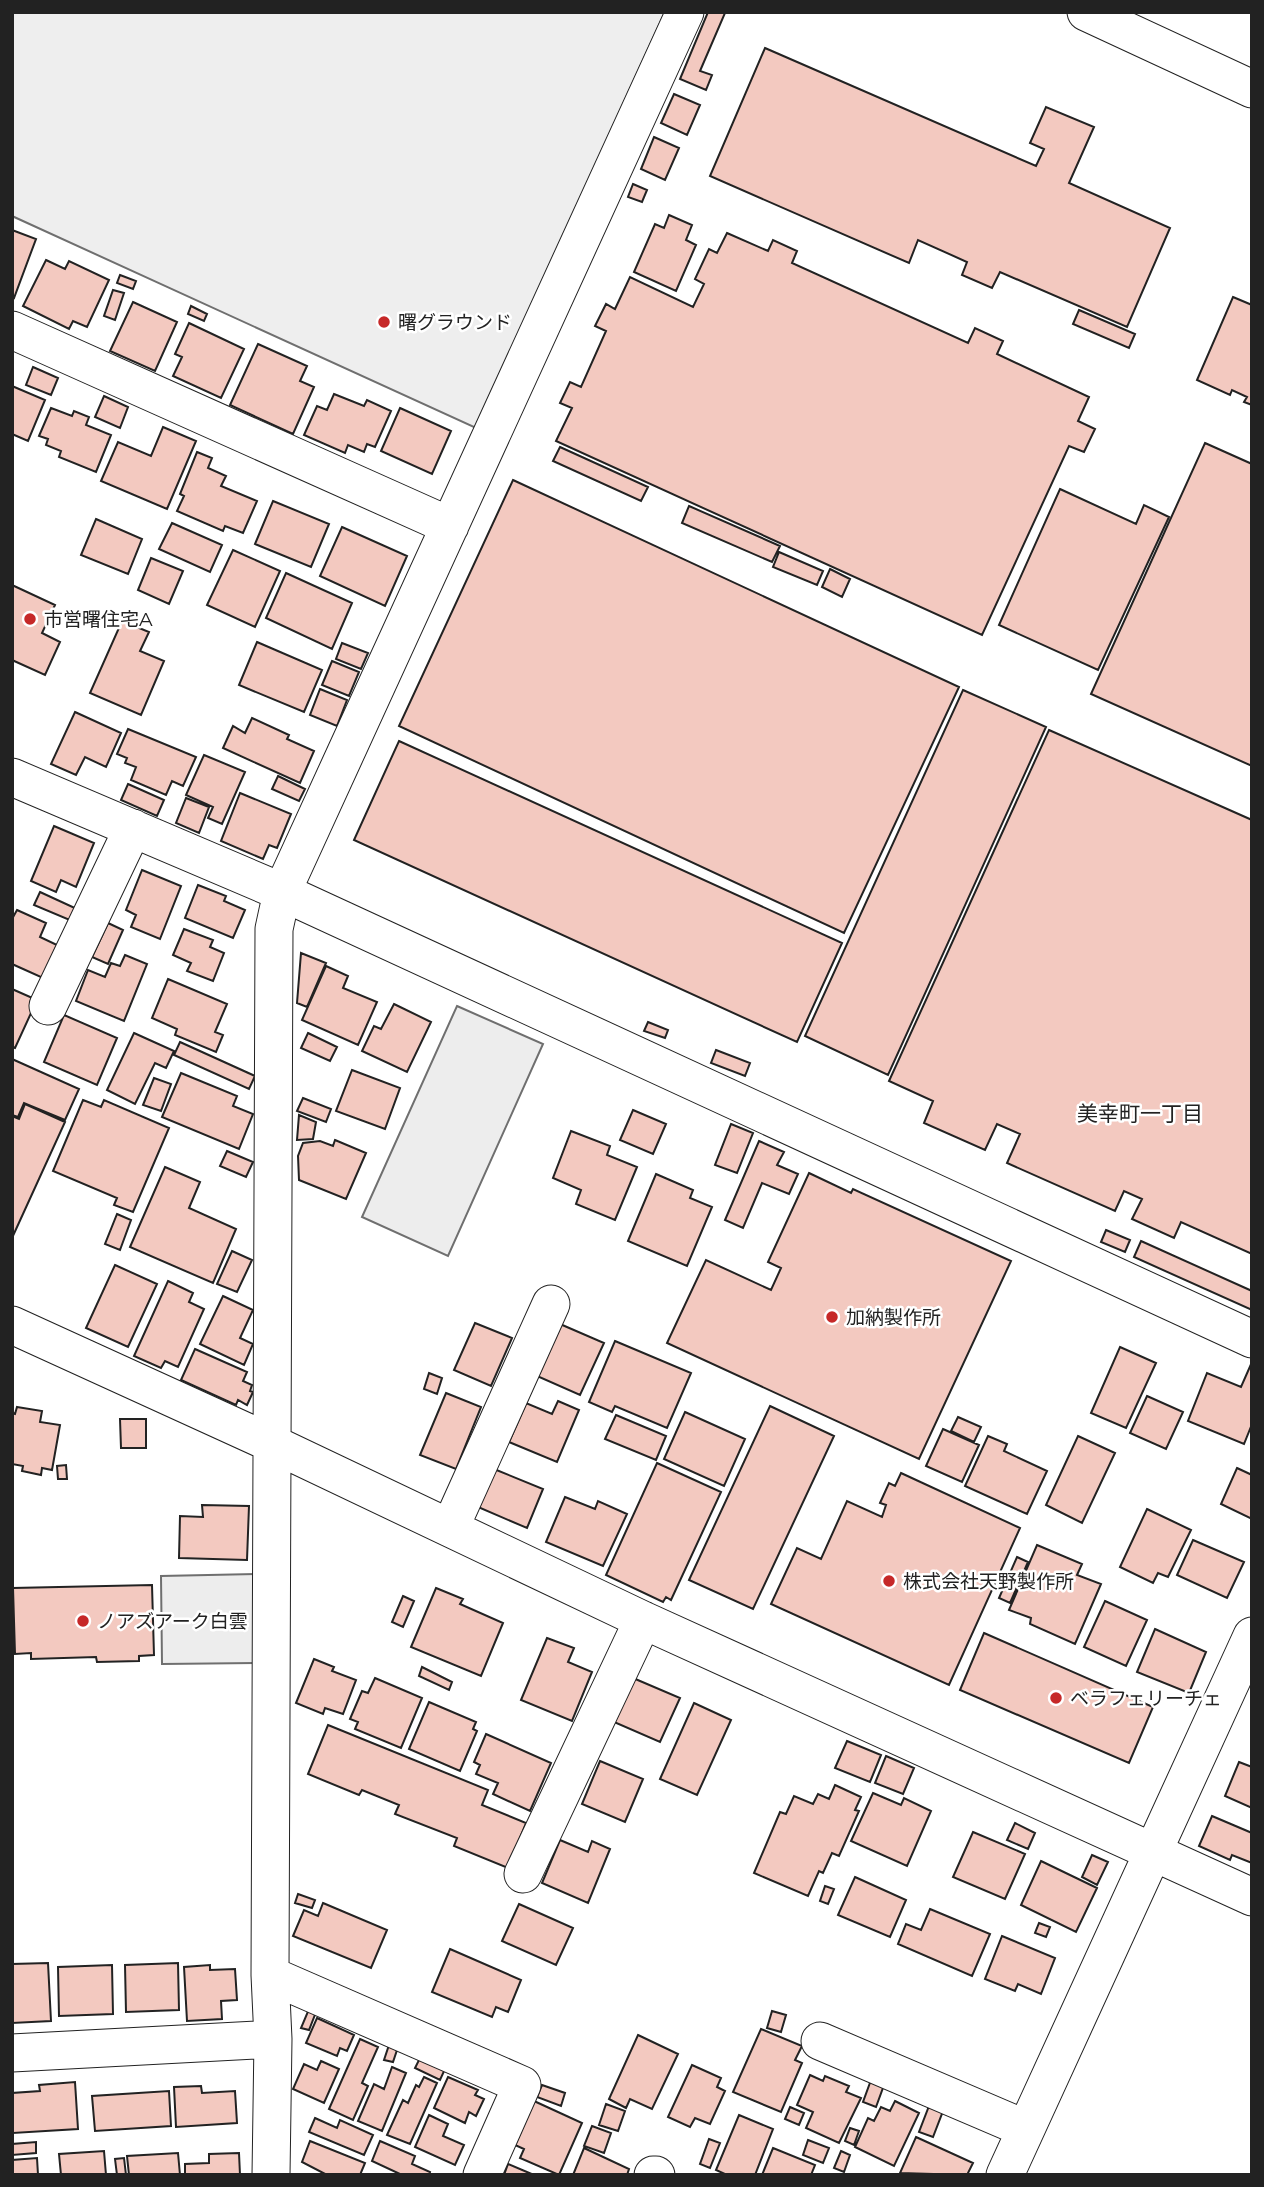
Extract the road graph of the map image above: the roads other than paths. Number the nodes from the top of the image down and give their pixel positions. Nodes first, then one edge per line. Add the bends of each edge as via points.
1 (685, 12) edge
2 (1086, 12) edge
3 (1252, 89) edge
4 (12, 330) edge
5 (450, 526) junction
6 (12, 777) edge
7 (133, 828) junction
8 (282, 892) junction
9 (48, 1006) dead end
10 (551, 1304) dead end
11 (12, 1325) edge
12 (1252, 1339) edge
13 (273, 1444) junction
14 (450, 1528) junction
15 (643, 1620) junction
16 (1252, 1636) edge
17 (1153, 1852) junction
18 (523, 1874) dead end
19 (1252, 1897) edge
20 (270, 1975) junction
21 (273, 2039) junction
22 (820, 2041) dead end
23 (12, 2053) edge
24 (1026, 2129) junction
25 (271, 2175) edge
26 (482, 2175) edge
27 (1005, 2175) edge

1 - 5 street
2 - 3 street
4 - 5 street
5 - 8 street
6 - 7 street
7 - 8 street
7 - 9 street
8 - 12 street
8 - 13 street via 274,929
10 - 14 street
11 - 13 street
13 - 14 street
13 - 20 street
14 - 15 street
15 - 17 street
15 - 18 street
16 - 17 street
17 - 19 street
17 - 24 street
20 - 21 street
20 - 26 street via 522,2085
21 - 23 street
21 - 25 street
22 - 24 street
24 - 27 street

